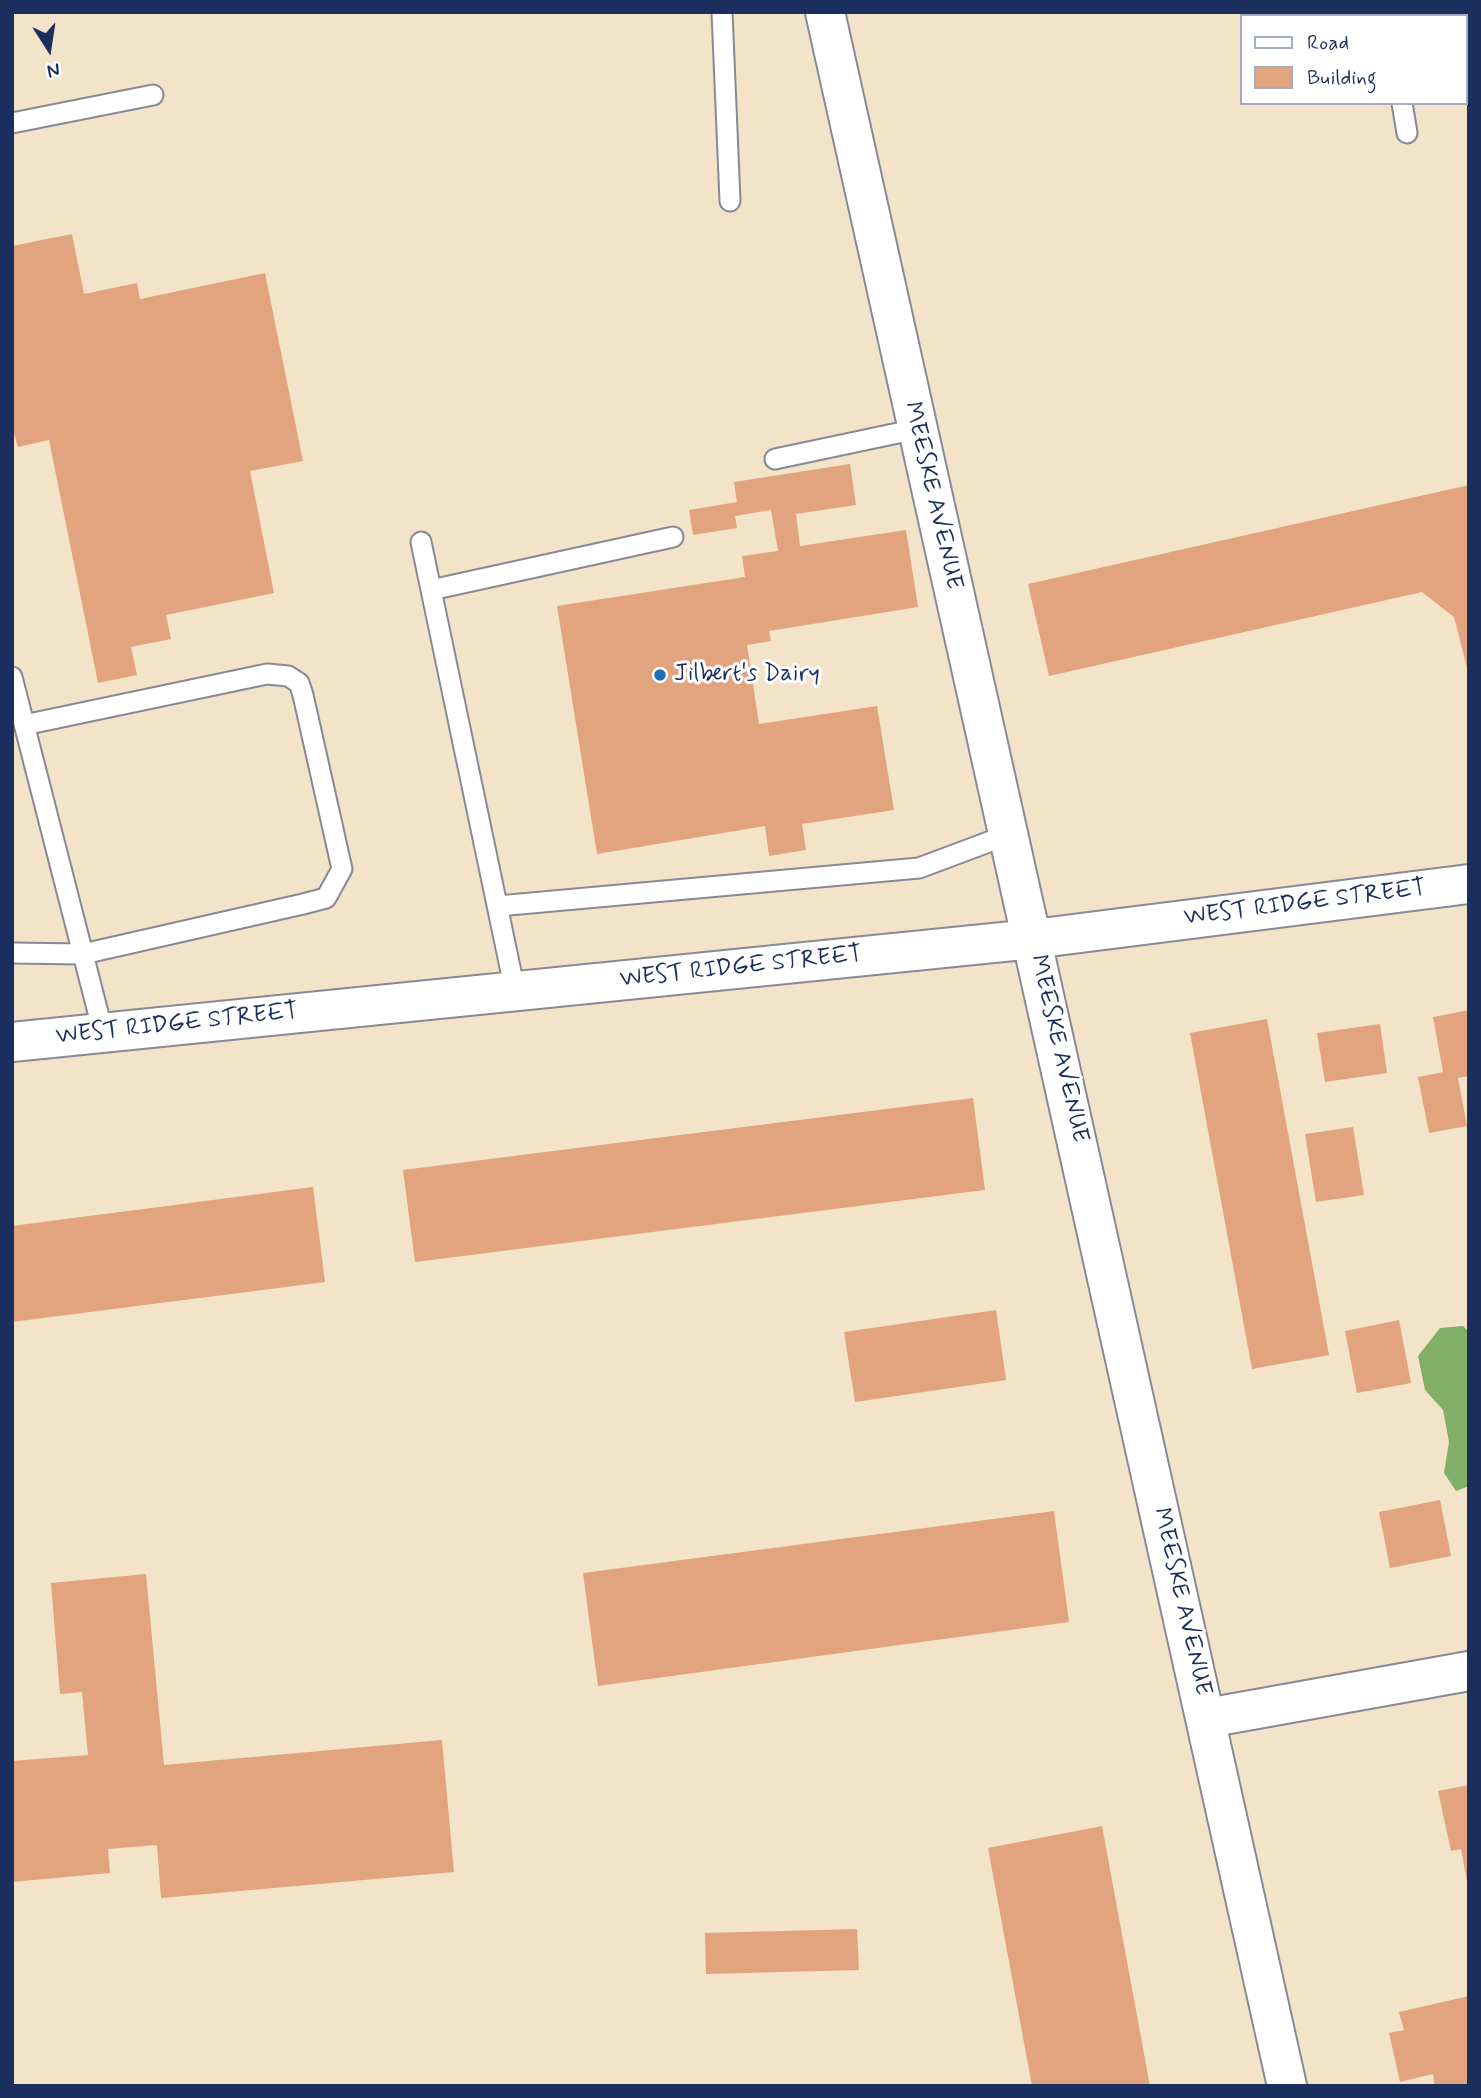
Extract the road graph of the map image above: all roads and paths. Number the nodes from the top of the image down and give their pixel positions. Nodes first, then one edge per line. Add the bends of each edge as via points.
1 (722, 12) edge
2 (825, 12) edge
3 (153, 95) dead end
4 (1402, 105) edge
5 (12, 123) edge
6 (1407, 133) dead end
7 (730, 201) dead end
8 (917, 429) junction
9 (775, 459) dead end
10 (673, 537) dead end
11 (421, 542) dead end
12 (431, 590) junction
13 (12, 677) edge
14 (24, 724) junction
15 (1010, 834) junction
16 (1469, 884) edge
17 (498, 906) junction
18 (1034, 939) junction
19 (12, 953) edge
20 (83, 954) junction
21 (515, 991) junction
22 (103, 1032) junction
23 (12, 1042) edge
24 (1469, 1671) edge
25 (1207, 1718) junction
26 (1287, 2086) edge

1 - 7 lane
2 - 8 street, MEESKE AVENUE
3 - 5 lane
4 - 6 lane
8 - 9 lane
8 - 15 street, MEESKE AVENUE
10 - 12 lane
11 - 12 lane
12 - 17 lane
13 - 14 lane
14 - 20 lane
14 - 20 lane via 267,674 288,676 299,683 303,695 342,869 326,898
15 - 17 lane via 919,868
15 - 18 street, MEESKE AVENUE
16 - 18 street, WEST RIDGE STREET
17 - 21 lane
18 - 21 street, WEST RIDGE STREET
18 - 25 street, MEESKE AVENUE
19 - 20 lane
20 - 22 lane
21 - 22 street, WEST RIDGE STREET
22 - 23 street, WEST RIDGE STREET
24 - 25 street
25 - 26 street, MEESKE AVENUE

